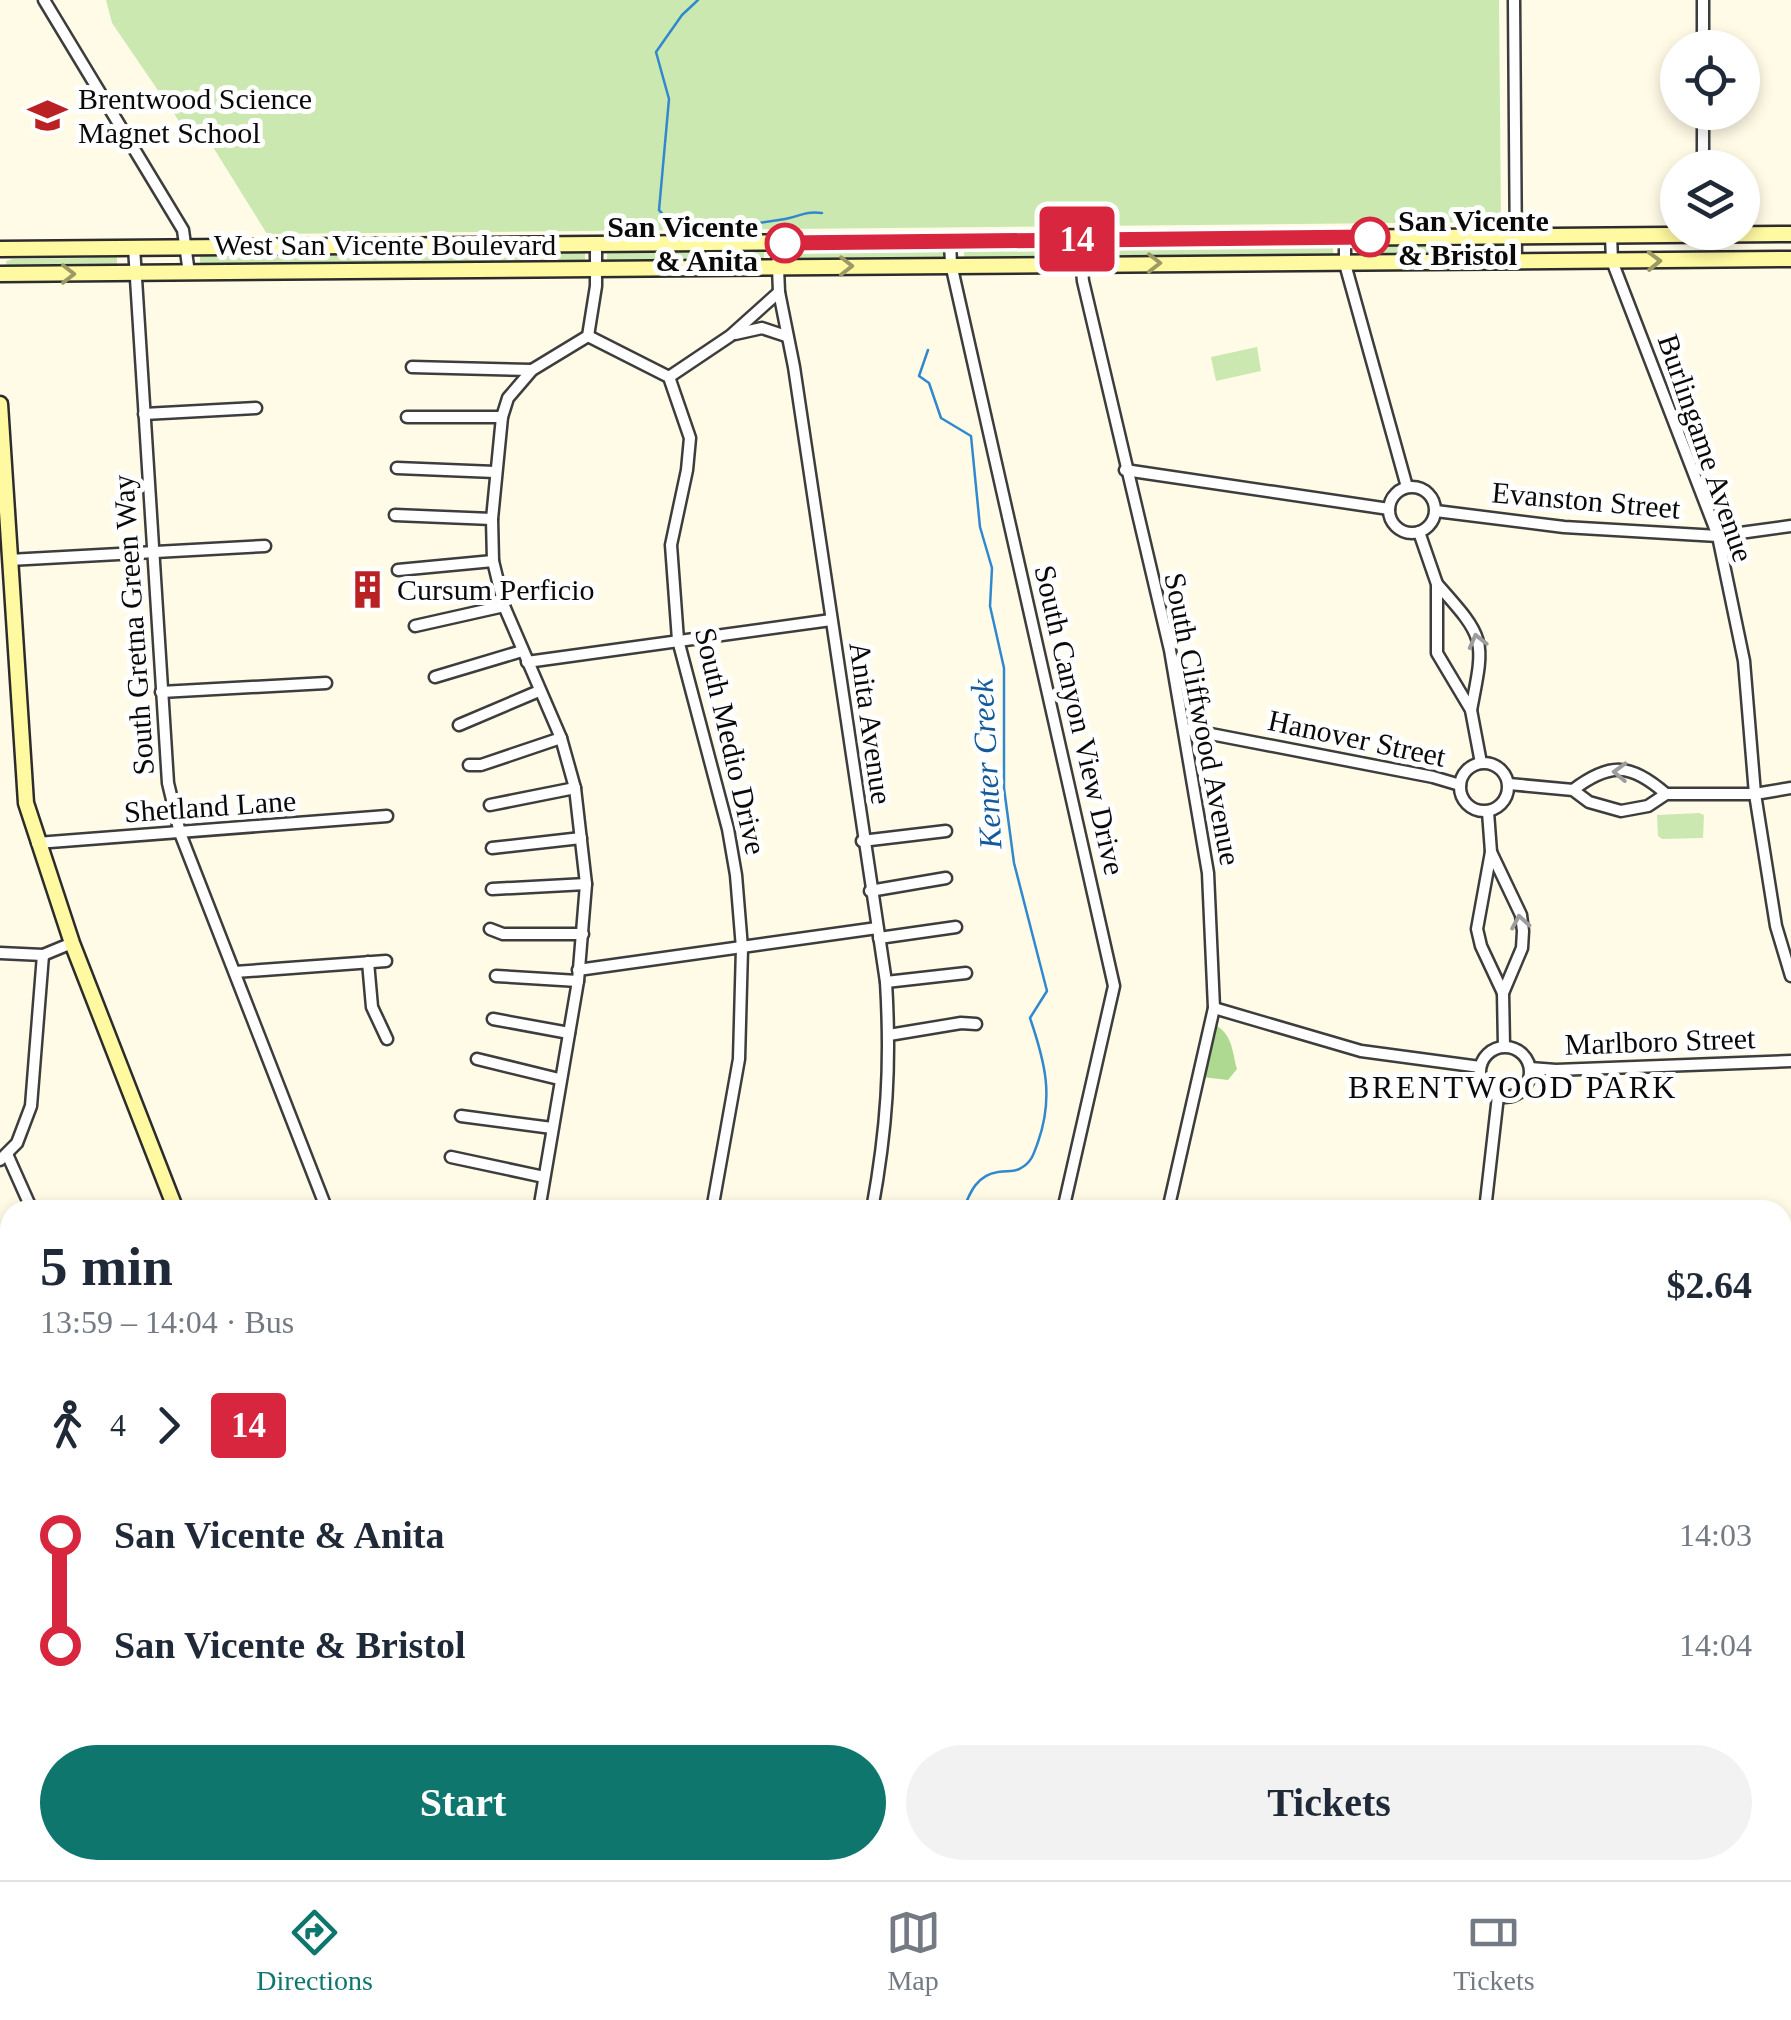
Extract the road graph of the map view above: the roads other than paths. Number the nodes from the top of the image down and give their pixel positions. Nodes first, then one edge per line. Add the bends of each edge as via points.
1 (44, 0) edge
2 (1514, 0) edge
3 (1703, 0) edge
4 (1703, 30) edge
5 (1660, 234) edge
6 (1760, 234) edge
7 (1791, 234) edge
8 (1612, 235) junction
9 (1516, 236) junction
10 (1345, 237) junction
11 (1078, 239) junction
12 (950, 242) junction
13 (596, 244) junction
14 (777, 244) junction
15 (134, 247) junction
16 (187, 247) junction
17 (0, 249) edge
18 (1704, 250) edge
19 (1791, 259) edge
20 (1704, 260) junction
21 (1612, 261) junction
22 (1516, 262) junction
23 (1079, 263) junction
24 (951, 264) junction
25 (1345, 264) junction
26 (778, 266) junction
27 (596, 270) junction
28 (135, 273) junction
29 (189, 273) junction
30 (0, 274) edge
31 (779, 292) junction
32 (588, 336) junction
33 (730, 336) junction
34 (786, 336) junction
35 (412, 368) dead end
36 (532, 370) junction
37 (669, 377) junction
38 (0, 404) edge
39 (256, 408) dead end
40 (144, 414) junction
41 (407, 417) dead end
42 (502, 417) junction
43 (398, 468) dead end
44 (1125, 470) junction
45 (495, 472) junction
46 (1407, 487) junction
47 (1389, 509) junction
48 (1436, 511) junction
49 (396, 515) dead end
50 (492, 519) junction
51 (1791, 526) edge
52 (1419, 532) junction
53 (1718, 536) junction
54 (264, 546) dead end
55 (152, 552) junction
56 (9, 560) junction
57 (493, 561) junction
58 (398, 570) dead end
59 (1437, 584) junction
60 (504, 606) junction
61 (831, 620) junction
62 (415, 626) dead end
63 (678, 640) junction
64 (524, 656) junction
65 (435, 677) dead end
66 (326, 683) dead end
67 (539, 691) junction
68 (162, 692) junction
69 (1470, 710) junction
70 (459, 725) dead end
71 (1186, 729) junction
72 (561, 738) junction
73 (1480, 763) junction
74 (469, 765) dead end
75 (1509, 784) junction
76 (1460, 785) junction
77 (575, 788) junction
78 (1791, 788) edge
79 (1573, 790) junction
80 (1666, 794) junction
81 (1755, 794) junction
82 (490, 805) dead end
83 (1488, 812) junction
84 (387, 816) dead end
85 (946, 831) dead end
86 (180, 832) junction
87 (582, 838) junction
88 (862, 841) junction
89 (37, 843) junction
90 (492, 848) dead end
91 (1491, 852) junction
92 (946, 878) dead end
93 (586, 884) junction
94 (492, 889) dead end
95 (870, 891) junction
96 (956, 927) dead end
97 (490, 929) dead end
98 (878, 933) junction
99 (584, 934) junction
100 (72, 943) junction
101 (742, 948) junction
102 (0, 952) edge
103 (43, 954) junction
104 (386, 960) dead end
105 (368, 962) junction
106 (234, 972) junction
107 (966, 973) dead end
108 (496, 976) dead end
109 (578, 976) junction
110 (1791, 976) edge
111 (886, 982) junction
112 (1503, 993) junction
113 (1214, 1008) junction
114 (493, 1019) dead end
115 (976, 1024) dead end
116 (569, 1033) junction
117 (889, 1034) junction
118 (387, 1038) dead end
119 (1504, 1046) junction
120 (477, 1059) dead end
121 (1791, 1061) edge
122 (1480, 1067) junction
123 (1530, 1068) junction
124 (560, 1079) junction
125 (1498, 1096) junction
126 (461, 1116) dead end
127 (552, 1128) junction
128 (4, 1157) edge
129 (450, 1157) dead end
130 (544, 1176) junction
131 (27, 1200) edge
132 (172, 1200) edge
133 (323, 1200) edge
134 (540, 1200) edge
135 (714, 1200) edge
136 (874, 1200) edge
137 (1066, 1200) edge
138 (1170, 1200) edge
139 (1487, 1200) edge

1 - 16 street via 183,230
2 - 9 street
3 - 4 street
5 - 8 main road, West San Vicente Boulevard
6 - 7 main road, West San Vicente Boulevard
8 - 9 main road, West San Vicente Boulevard
8 - 21 street, Burlingame Avenue
9 - 10 main road, West San Vicente Boulevard
9 - 22 street
10 - 11 main road, West San Vicente Boulevard
10 - 25 street
11 - 12 main road, West San Vicente Boulevard
11 - 23 street, South Cliffwood Avenue
12 - 14 main road, West San Vicente Boulevard
12 - 24 street, South Canyon View Drive
13 - 14 main road, West San Vicente Boulevard
13 - 16 main road, West San Vicente Boulevard
13 - 27 street
14 - 26 street, Anita Avenue
15 - 16 main road, West San Vicente Boulevard
15 - 17 main road, West San Vicente Boulevard
15 - 28 street, South Gretna Green Way
16 - 29 street
18 - 20 street
19 - 20 main road, West San Vicente Boulevard
21 -> 20 main road, West San Vicente Boulevard
21 - 22 main road, West San Vicente Boulevard
21 - 53 street, Burlingame Avenue
22 - 25 main road, West San Vicente Boulevard
23 - 24 main road, West San Vicente Boulevard
23 -> 25 main road, West San Vicente Boulevard
23 - 44 street, South Cliffwood Avenue
26 -> 24 main road, West San Vicente Boulevard
24 - 137 street, South Canyon View Drive via 1114,986
25 - 46 street
26 - 27 main road, West San Vicente Boulevard
26 - 31 street, Anita Avenue
27 - 29 main road, West San Vicente Boulevard
27 - 32 street
28 - 29 main road, West San Vicente Boulevard
30 -> 28 main road, West San Vicente Boulevard
28 - 40 street, South Gretna Green Way
31 - 33 street
31 - 34 street, Anita Avenue
32 - 36 street
32 - 37 street
33 - 34 street via 762,328
33 - 37 street
34 - 61 street, Anita Avenue
35 - 36 street
36 - 42 street via 508,398
37 - 63 street, South Medio Drive via 690,438 671,544
38 - 56 main road
39 - 40 street
40 - 55 street, South Gretna Green Way
41 - 42 street
42 - 45 street
43 - 45 street
44 - 47 street
44 - 71 street, South Cliffwood Avenue
45 - 50 street
46 - 47 street
46 - 48 street via 1428,492
47 - 52 street via 1398,528
48 - 52 street
48 - 53 street, Evanston Street
49 - 50 street
50 - 57 street
51 - 53 street, Evanston Street
52 - 59 street
53 - 81 street, Burlingame Avenue via 1744,661
54 - 55 street
55 - 56 street
55 - 68 street, South Gretna Green Way
56 - 89 main road via 24,789
57 - 58 street
57 - 60 street
59 - 69 street via 1437,653
69 -> 59 street via 1481,662 1479,636
60 - 62 street
60 - 64 street
61 - 63 street
61 - 88 street, Anita Avenue
63 - 64 street
63 - 101 street, South Medio Drive via 728,829
64 - 65 street
64 - 67 street
66 - 68 street
67 - 70 street
67 - 72 street
68 - 86 street, South Gretna Green Way via 165,767
69 - 73 street
71 - 76 street, Hanover Street
71 - 113 street, South Cliffwood Avenue via 1208,872
72 - 74 street
72 - 77 street
73 - 75 street via 1496,766
73 - 76 street
75 - 79 street
75 - 83 street via 1503,803
76 - 83 street via 1465,803
77 - 82 street
77 - 87 street
78 - 81 street
79 - 80 street via 1621,812
80 -> 79 street via 1621,769 1590,776
80 - 81 street
81 - 110 street, Burlingame Avenue
83 - 91 street
84 - 86 street, Shetland Lane
85 - 88 street
86 - 89 street, Shetland Lane
86 - 106 street, South Gretna Green Way
87 - 90 street
87 - 93 street
88 - 95 street, Anita Avenue
89 - 100 main road
91 - 112 street via 1477,929
112 -> 91 street via 1523,931
92 - 95 street
93 - 94 street
93 - 99 street
95 - 98 street, Anita Avenue
96 - 98 street
97 - 99 street
98 - 101 street
98 - 111 street, Anita Avenue
99 - 109 street
100 - 103 street
100 - 132 main road
101 - 109 street
101 - 135 street, South Medio Drive via 738,1059
102 - 103 street
103 - 128 street via 31,1106
104 - 105 street
105 - 106 street
105 - 118 street via 372,1007
106 - 133 street, South Gretna Green Way
107 - 111 street
108 - 109 street
109 - 116 street
111 - 117 street, Anita Avenue
112 - 119 street
113 - 122 street via 1361,1051
113 - 138 street, South Cliffwood Avenue
114 - 116 street
115 - 117 street
116 - 124 street
117 - 136 street, Anita Avenue via 888,1114
119 - 122 street via 1486,1055
119 - 123 street via 1518,1050
120 - 124 street
121 - 123 street, Marlboro Street
122 - 125 street via 1486,1088
123 - 125 street via 1524,1088
124 - 127 street
125 - 139 street
126 - 127 street
127 - 130 street
128 - 131 street
129 - 130 street
130 - 134 street

